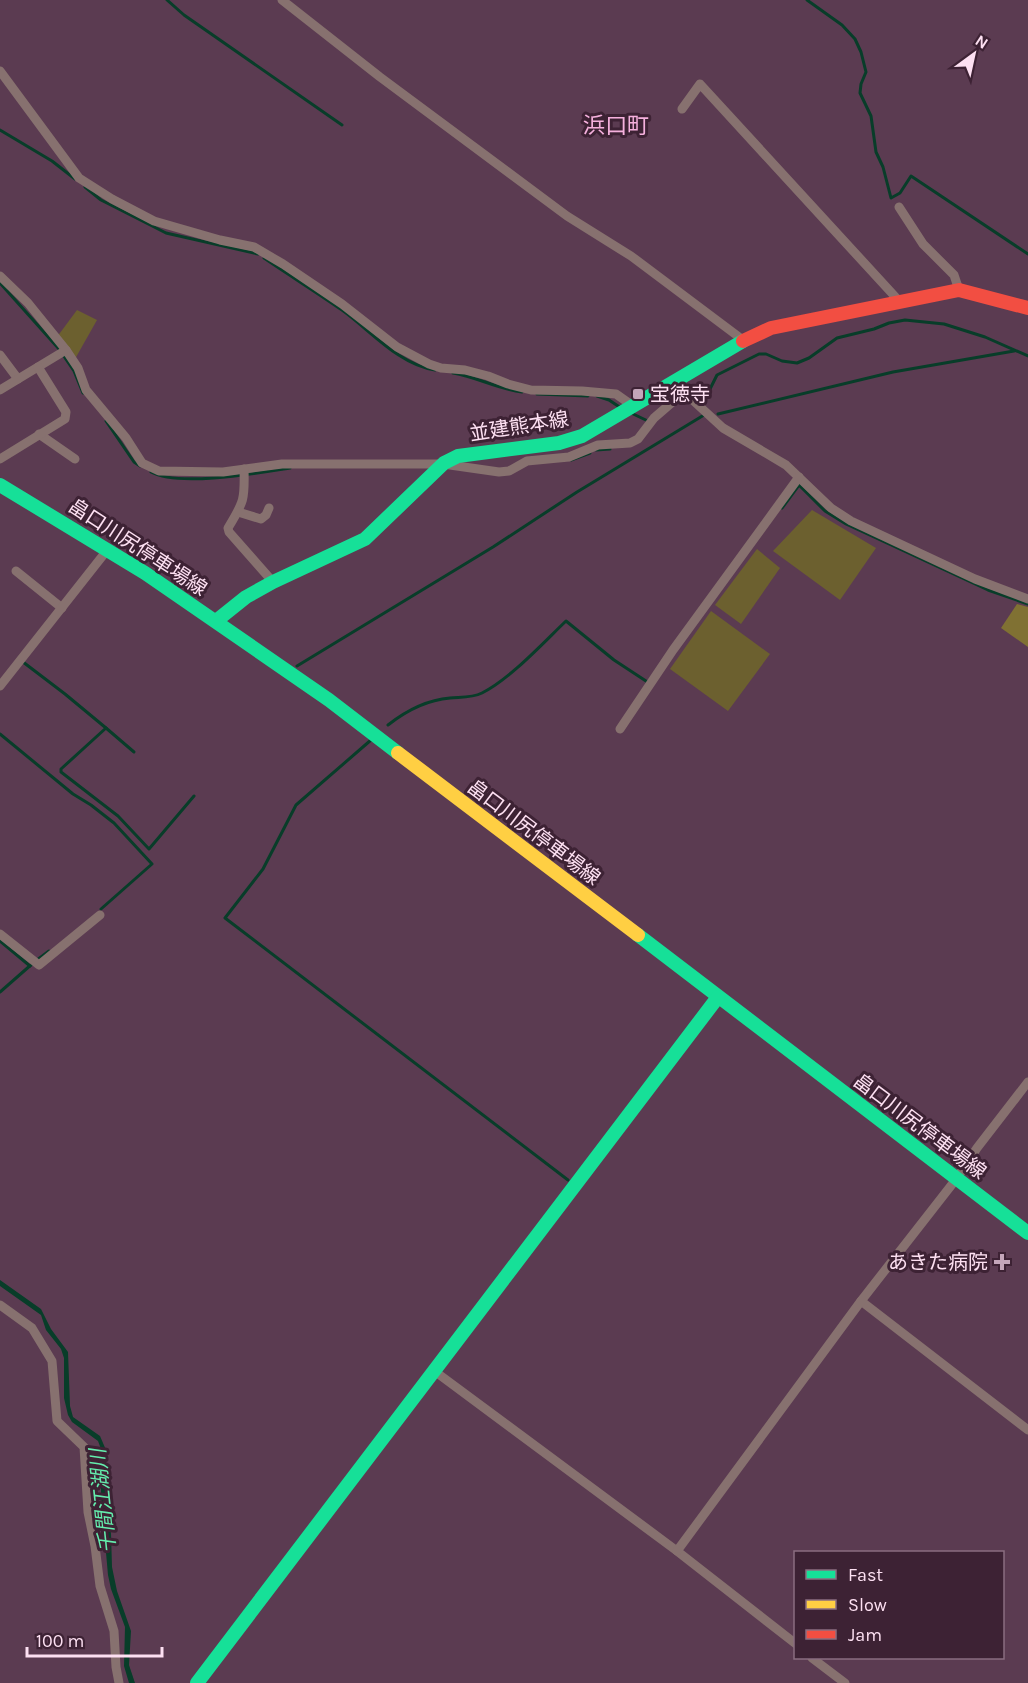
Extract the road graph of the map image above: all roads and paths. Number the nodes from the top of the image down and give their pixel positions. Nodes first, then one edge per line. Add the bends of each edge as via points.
1 (282, 0) edge
2 (0, 71) edge
3 (682, 109) dead end
4 (899, 207) dead end
5 (0, 276) edge
6 (959, 290) junction
7 (900, 302) junction
8 (1028, 308) edge
9 (743, 340) junction
10 (62, 352) junction
11 (0, 355) edge
12 (38, 367) junction
13 (18, 379) junction
14 (672, 381) junction
15 (0, 390) edge
16 (686, 394) junction
17 (633, 406) junction
18 (39, 434) junction
19 (0, 459) edge
20 (75, 459) dead end
21 (443, 464) junction
22 (244, 469) junction
23 (800, 477) junction
24 (0, 485) edge
25 (269, 508) dead end
26 (238, 512) junction
27 (108, 549) junction
28 (16, 571) dead end
29 (273, 582) junction
30 (1028, 599) edge
31 (62, 608) junction
32 (216, 621) junction
33 (0, 686) edge
34 (620, 729) dead end
35 (100, 915) dead end
36 (0, 934) edge
37 (718, 997) junction
38 (1028, 1082) edge
39 (957, 1178) junction
40 (1028, 1233) edge
41 (861, 1301) junction
42 (0, 1305) edge
43 (434, 1370) junction
44 (1028, 1430) edge
45 (677, 1551) junction
46 (794, 1643) edge
47 (813, 1659) edge
48 (119, 1683) edge
49 (197, 1683) edge
50 (845, 1683) edge

1 - 9 street via 567,216 632,256
2 - 17 street via 79,178 111,199 154,221 254,247 342,304 397,347 429,364 465,370 531,390 616,394
3 - 7 street via 700,84
4 - 6 street via 923,244 954,275
5 - 10 street via 28,303
6 - 7 main road, 並建熊本線
6 - 8 main road, 並建熊本線
7 - 9 main road, 並建熊本線 via 771,328
9 - 14 main road, 並建熊本線
10 - 12 street
10 - 22 street via 78,368 86,390 142,463 159,471
11 - 13 street
12 - 13 street
12 - 18 street via 66,412 65,419
13 - 15 street
14 - 16 street
14 - 17 main road, 並建熊本線
16 - 21 street via 654,418 638,439 630,443 598,445 569,457 537,458 509,471
16 - 23 street via 723,428
17 - 21 main road, 並建熊本線 via 559,444 468,454
18 - 19 street
18 - 20 street
21 - 22 street via 282,464
21 - 29 main road, 並建熊本線 via 365,539
22 - 26 street via 245,496
23 - 30 street via 831,508 851,521 975,579
23 - 34 street
24 - 27 main road, 畠口川尻停車場線
25 - 26 street via 261,519
26 - 29 street via 229,532
27 - 31 street
27 - 32 main road, 畠口川尻停車場線
28 - 31 street
29 - 32 main road, 並建熊本線
31 - 33 street
32 - 37 main road, 畠口川尻停車場線 via 329,700
35 - 36 street via 39,965
37 - 39 main road, 畠口川尻停車場線
37 - 43 main road
38 - 39 street
39 - 40 main road, 畠口川尻停車場線
39 - 41 street
41 - 44 street
41 - 45 street
42 - 48 street via 32,1328 52,1361 57,1421 84,1447 88,1512 100,1586 114,1631
43 - 45 street
43 - 49 main road
45 - 46 street
47 - 50 street

